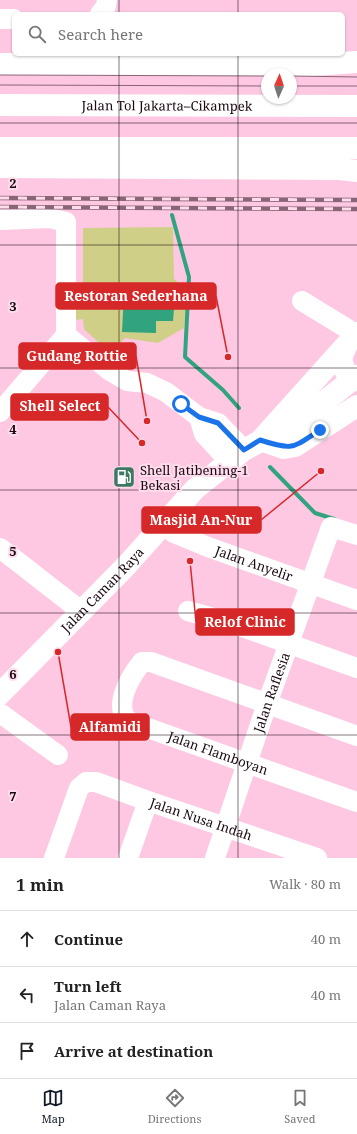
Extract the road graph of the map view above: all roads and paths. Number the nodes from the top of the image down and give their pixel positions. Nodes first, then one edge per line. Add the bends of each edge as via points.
1 (107, 0) edge
2 (102, 12) edge
3 (0, 19) edge
4 (12, 19) edge
5 (357, 62) edge
6 (0, 64) edge
7 (0, 105) edge
8 (357, 106) edge
9 (0, 148) edge
10 (357, 148) edge
11 (0, 167) edge
12 (357, 171) edge
13 (0, 220) edge
14 (302, 301) dead end
15 (66, 335) junction
16 (353, 339) edge
17 (355, 380) edge
18 (357, 406) edge
19 (0, 412) edge
20 (348, 415) edge
21 (244, 451) junction
22 (169, 517) junction
23 (357, 535) edge
24 (0, 548) edge
25 (310, 584) junction
26 (357, 600) edge
27 (81, 611) junction
28 (188, 611) dead end
29 (289, 644) junction
30 (357, 668) edge
31 (0, 694) edge
32 (267, 704) junction
33 (0, 713) edge
34 (357, 736) edge
35 (58, 755) dead end
36 (247, 764) junction
37 (148, 801) junction
38 (357, 802) edge
39 (226, 827) junction
40 (296, 855) edge
41 (54, 858) edge
42 (128, 858) edge
43 (215, 858) edge
44 (317, 858) edge

1 - 2 street
3 - 4 street
5 - 6 main road via 291,65
7 - 8 main road, Jalan Tol Jakarta–Cikampek
9 - 10 main road
11 - 12 main road
13 - 15 street via 50,218 66,222
14 - 16 street
15 - 19 street
15 - 21 street via 110,371 127,381 147,383 166,392 199,417 218,423
16 - 17 main road via 341,355 341,365
16 - 21 main road
17 - 21 main road, Jalan Caman Raya via 305,417
18 - 20 main road
20 - 21 main road via 296,446
21 - 22 main road, Jalan Caman Raya via 195,489
22 - 25 street, Jalan Anyelir via 197,542
22 - 27 main road, Jalan Caman Raya via 126,566
23 - 25 street, Jalan Raflesia via 331,527
24 - 27 street
25 - 26 street, Jalan Anyelir
25 - 29 street, Jalan Raflesia
27 - 31 main road, Jalan Caman Raya
28 - 29 street
29 - 30 street
29 - 32 street, Jalan Raflesia
32 - 34 street
32 - 36 street, Jalan Raflesia
32 - 36 street, Jalan Flamboyan via 151,662 142,662 121,701 122,715 128,721
33 - 35 street
36 - 38 street, Jalan Flamboyan
36 - 39 street, Jalan Raflesia
37 - 39 street, Jalan Nusa Indah
37 - 41 street, Jalan Nusa Indah via 96,782 86,782 79,788
37 - 42 street
39 - 40 street, Jalan Nusa Indah
39 - 43 street, Jalan Raflesia
40 - 44 street, Jalan Nusa Indah

